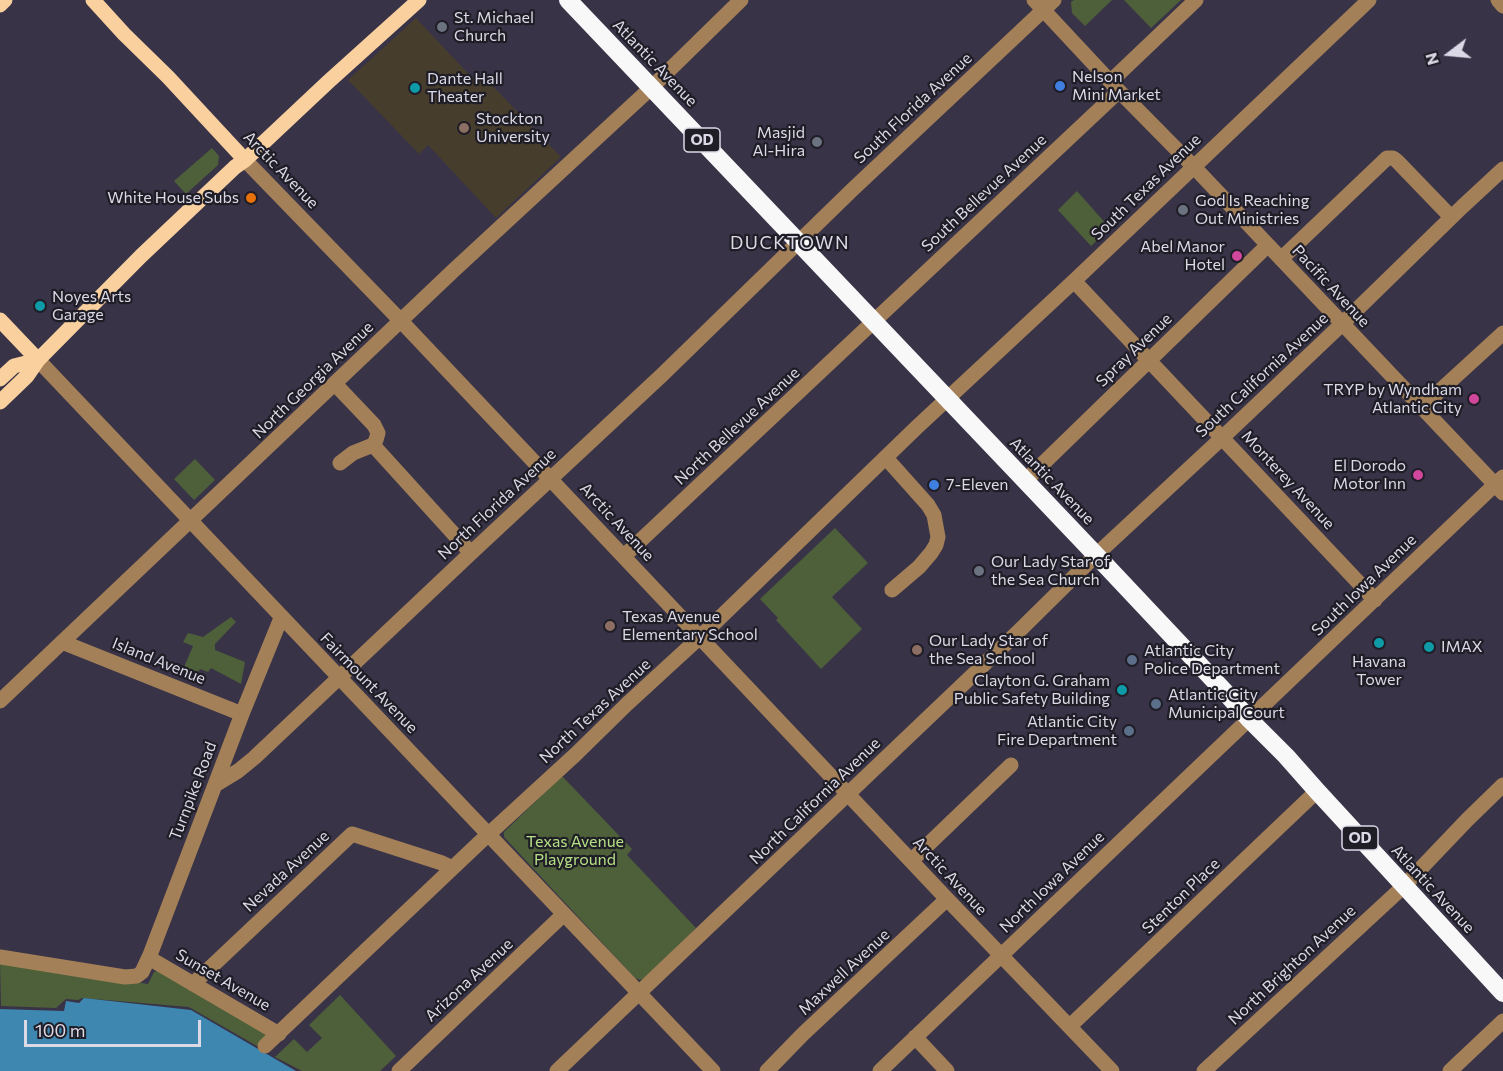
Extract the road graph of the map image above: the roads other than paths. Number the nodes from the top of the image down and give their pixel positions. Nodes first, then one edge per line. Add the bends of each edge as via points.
1 (5, 0) edge
2 (93, 0) edge
3 (419, 0) edge
4 (568, 0) edge
5 (741, 0) edge
6 (1196, 0) edge
7 (1370, 0) edge
8 (1498, 0) edge
9 (1044, 3) edge
10 (0, 5) edge
11 (1503, 6) edge
12 (1115, 86) junction
13 (652, 87) junction
14 (245, 160) junction
15 (1194, 167) junction
16 (1503, 170) edge
17 (1451, 217) junction
18 (798, 243) junction
19 (1268, 245) junction
20 (1281, 259) junction
21 (1074, 281) junction
22 (0, 320) edge
23 (401, 321) junction
24 (874, 321) junction
25 (1342, 324) junction
26 (1503, 333) edge
27 (38, 360) junction
28 (1149, 360) junction
29 (0, 379) edge
30 (334, 384) junction
31 (948, 400) junction
32 (0, 402) edge
33 (1421, 408) junction
34 (1223, 437) junction
35 (372, 445) junction
36 (886, 458) junction
37 (340, 463) dead end
38 (550, 479) junction
39 (1025, 481) junction
40 (1500, 485) edge
41 (190, 520) junction
42 (471, 553) junction
43 (1096, 555) junction
44 (624, 556) junction
45 (892, 590) dead end
46 (1375, 600) junction
47 (281, 618) junction
48 (700, 637) junction
49 (62, 642) junction
50 (339, 677) junction
51 (0, 701) edge
52 (242, 714) junction
53 (1250, 720) junction
54 (1011, 765) dead end
55 (215, 785) junction
56 (1503, 786) edge
57 (1317, 791) junction
58 (848, 795) junction
59 (489, 834) junction
60 (912, 860) junction
61 (453, 868) junction
62 (1404, 886) junction
63 (947, 899) junction
64 (564, 914) junction
65 (1001, 956) junction
66 (0, 957) edge
67 (148, 958) junction
68 (194, 984) junction
69 (640, 993) junction
70 (1503, 993) edge
71 (1503, 1021) edge
72 (1070, 1026) junction
73 (279, 1034) junction
74 (915, 1037) junction
75 (265, 1046) dead end
76 (399, 1071) edge
77 (557, 1071) edge
78 (713, 1071) edge
79 (767, 1071) edge
80 (880, 1071) edge
81 (947, 1071) edge
82 (1112, 1071) edge
83 (1204, 1071) edge
84 (1450, 1071) edge

1 - 10 main road
2 - 14 main road, Arctic Avenue
3 - 14 main road
4 - 13 highway, Atlantic Avenue / OD
5 - 13 street, North Georgia Avenue
6 - 12 street, South Bellevue Avenue
7 - 15 street, South Texas Avenue
8 - 11 street
9 - 12 street, Pacific Avenue
9 - 18 street, South Florida Avenue
12 - 15 street, Pacific Avenue
12 - 24 street, South Bellevue Avenue
13 - 18 highway, Atlantic Avenue / OD
13 - 23 street, North Georgia Avenue
14 - 23 street, Arctic Avenue
14 - 27 main road via 141,256
15 - 19 street, Pacific Avenue
15 - 21 street, South Texas Avenue
16 - 17 street, South California Avenue
17 - 20 street via 1397,161 1387,158
17 - 25 street, South California Avenue
18 - 24 highway, Atlantic Avenue / OD
18 - 38 street, North Florida Avenue
19 - 20 street, Pacific Avenue
19 - 28 street, Spray Avenue
20 - 25 street, Pacific Avenue
21 - 28 street, Monterey Avenue
21 - 31 street, South Texas Avenue
22 - 27 main road, Fairmount Avenue
23 - 30 street, North Georgia Avenue
23 - 38 street, Arctic Avenue
24 - 31 highway, Atlantic Avenue / OD
24 - 44 street, North Bellevue Avenue
25 - 33 street, Pacific Avenue
25 - 34 street, South California Avenue
26 - 33 street
27 - 29 main road via 14,366
27 - 32 main road
27 - 41 street, Fairmount Avenue
28 - 34 street, Monterey Avenue
28 - 39 street, Spray Avenue
30 - 35 street via 374,425 378,432
30 - 41 street, North Georgia Avenue
31 - 36 street, North Texas Avenue
31 - 39 highway, Atlantic Avenue / OD
33 - 40 street, Pacific Avenue
34 - 43 street, South California Avenue
34 - 46 street, Monterey Avenue
35 - 37 street
35 - 42 street
36 - 45 street via 928,505 938,537 919,567
36 - 48 street, North Texas Avenue
38 - 42 street, North Florida Avenue
38 - 44 street, Arctic Avenue
39 - 43 highway, Atlantic Avenue / OD
40 - 46 street, South Iowa Avenue
41 - 47 street, Fairmount Avenue
41 - 49 street, North Georgia Avenue
42 - 50 street, North Florida Avenue
43 - 53 highway, Atlantic Avenue / OD
43 - 58 street, North California Avenue
44 - 48 street, Arctic Avenue
46 - 53 street, South Iowa Avenue
47 - 50 street, Fairmount Avenue
47 - 52 street, Turnpike Road
48 - 58 street, Arctic Avenue
48 - 59 street, North Texas Avenue
49 - 51 street, North Georgia Avenue
49 - 52 street, Island Avenue
50 - 55 street, North Florida Avenue via 246,765
50 - 59 street, Fairmount Avenue
52 - 55 street, Turnpike Road
53 - 57 highway, Atlantic Avenue / OD
53 - 65 street, North Iowa Avenue
54 - 60 street
55 - 67 street, Turnpike Road
56 - 62 street, North Brighton Avenue
57 - 62 highway, Atlantic Avenue / OD
57 - 72 street, Stenton Place
58 - 60 street, Arctic Avenue
58 - 69 street, North California Avenue
59 - 61 street, North Texas Avenue
59 - 64 street, Fairmount Avenue
60 - 63 street, Arctic Avenue
61 - 68 street, Nevada Avenue via 352,834
61 - 73 street, North Texas Avenue
62 - 70 highway, Atlantic Avenue / OD
62 - 83 street, North Brighton Avenue
63 - 65 street, Arctic Avenue
63 - 79 street, Maxwell Avenue
64 - 69 street, Fairmount Avenue
64 - 76 street, Arizona Avenue
65 - 72 street, Arctic Avenue
65 - 74 street, North Iowa Avenue
66 - 67 street, Turnpike Road via 121,976 137,976
67 - 68 street, Sunset Avenue
68 - 73 street, Sunset Avenue
69 - 77 street, North California Avenue
69 - 78 street, Fairmount Avenue
71 - 84 street
72 - 82 street, Arctic Avenue
73 - 75 street, North Texas Avenue
74 - 80 street, North Iowa Avenue
74 - 81 street

